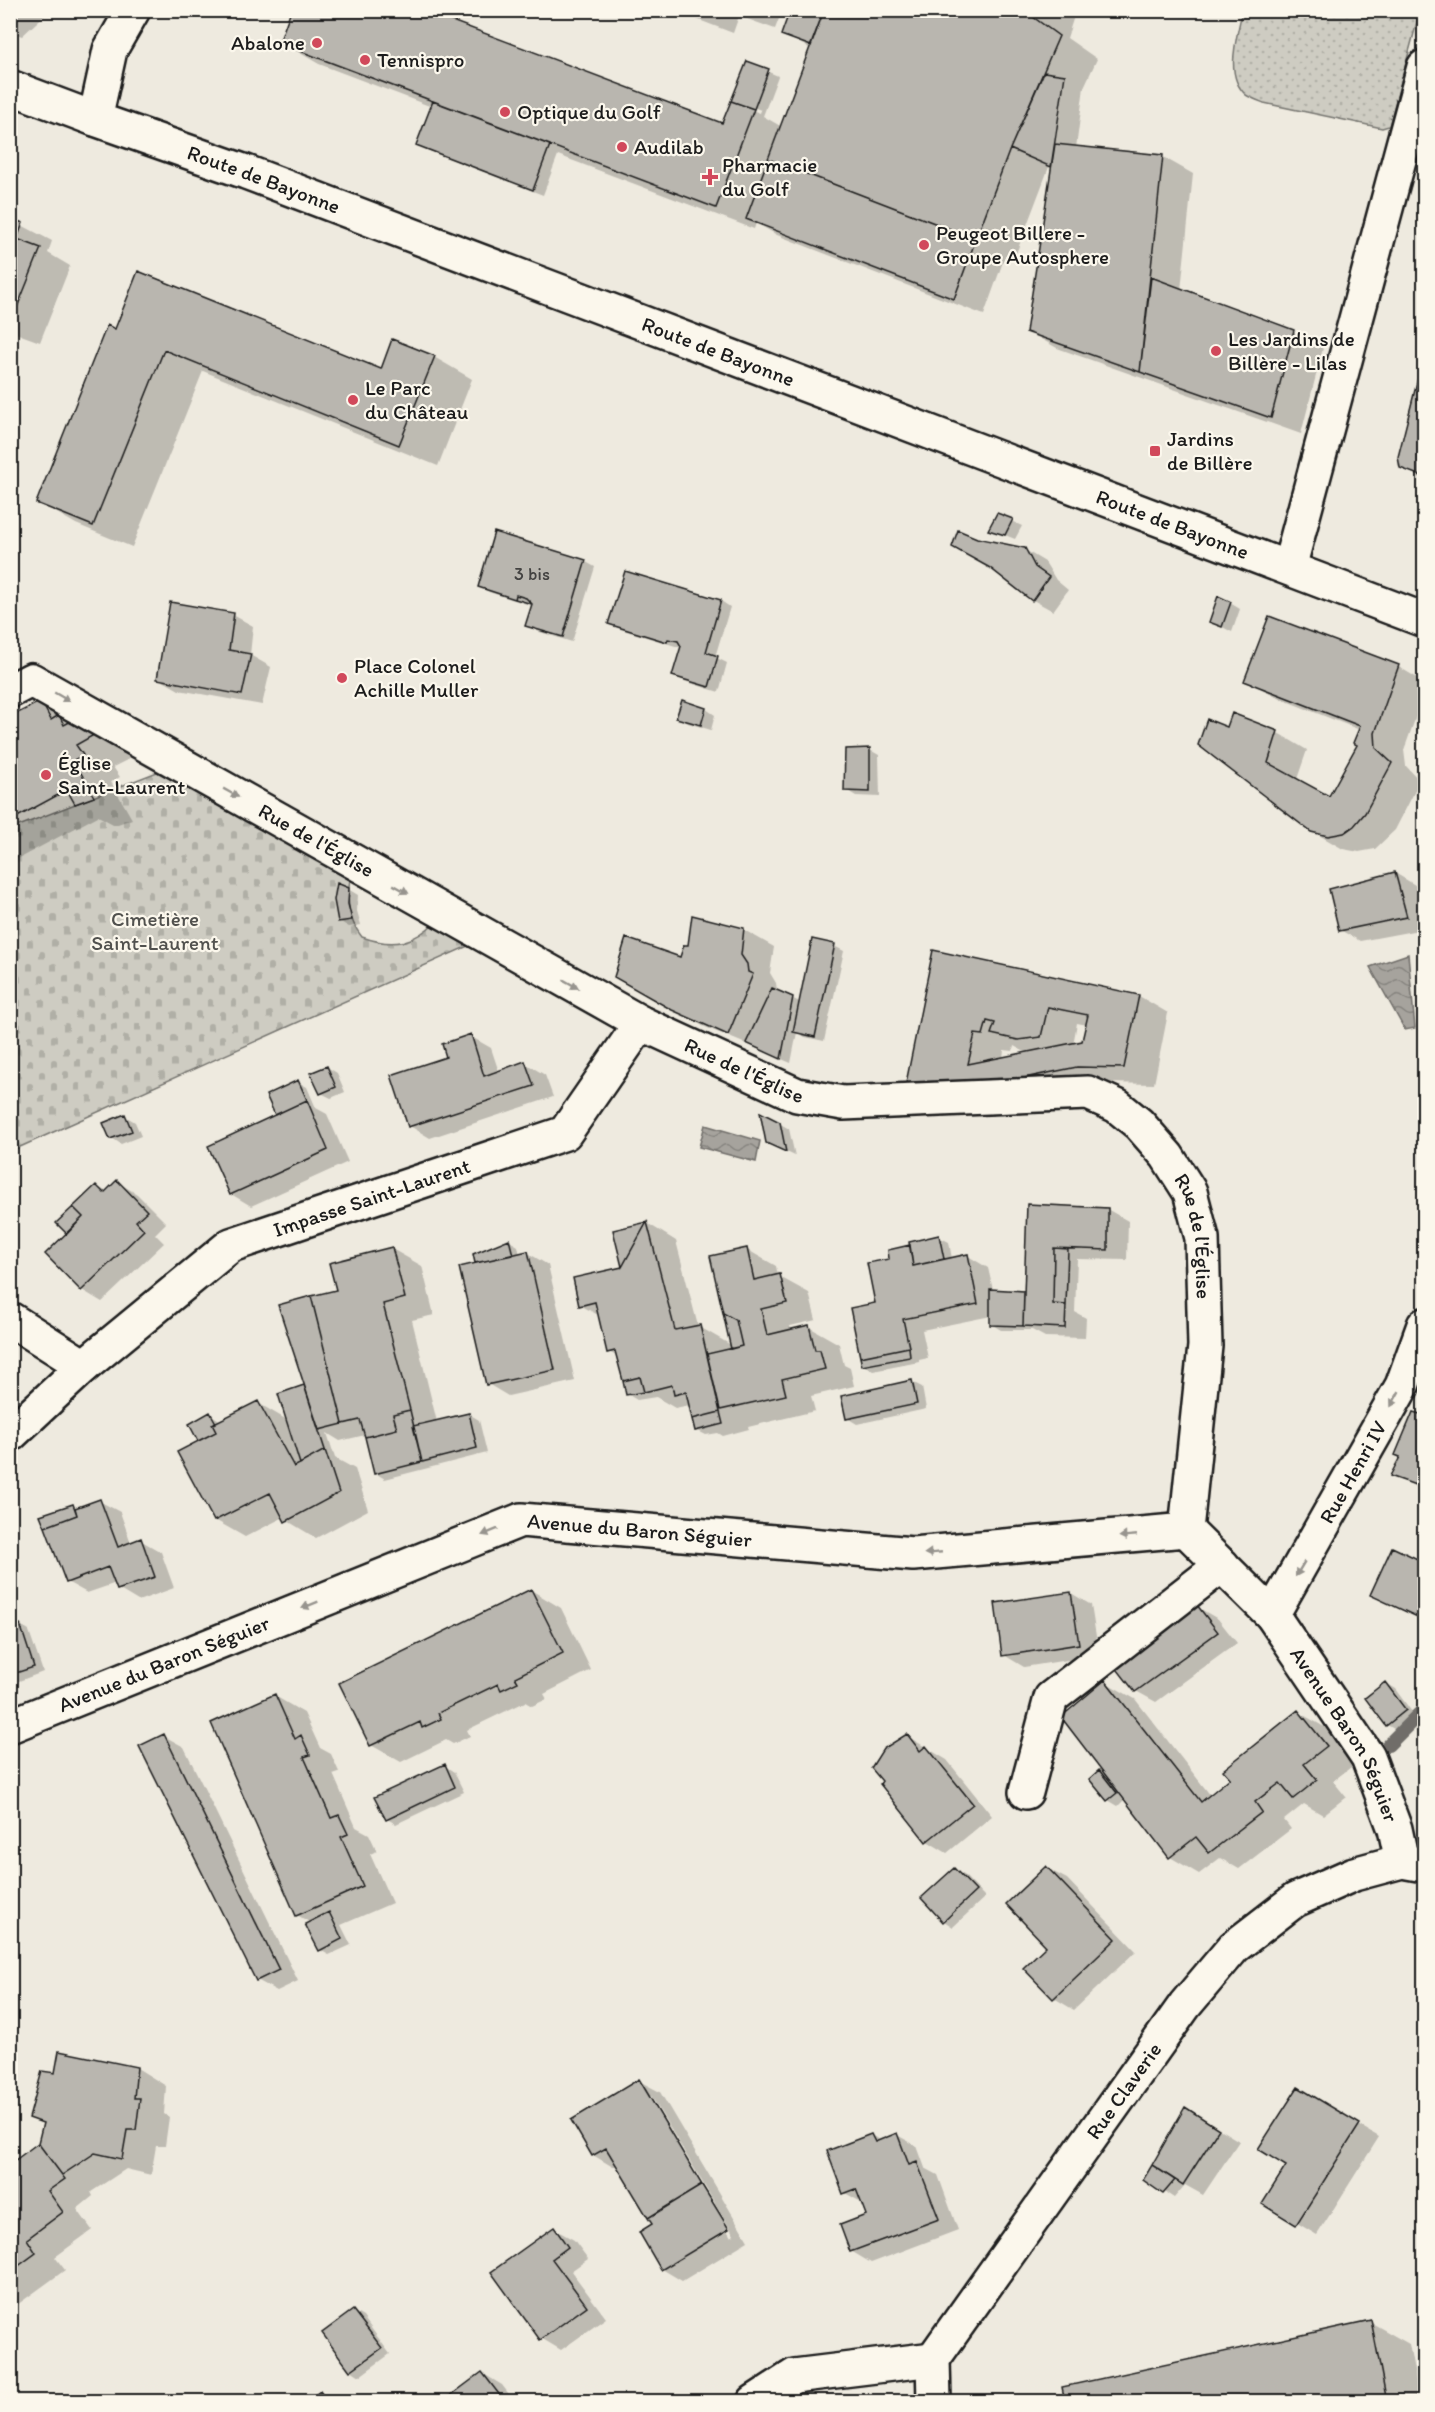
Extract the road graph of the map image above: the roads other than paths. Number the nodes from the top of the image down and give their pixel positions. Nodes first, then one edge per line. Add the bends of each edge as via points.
1 (133, 10) edge
2 (1425, 67) edge
3 (10, 87) edge
4 (95, 119) junction
5 (1289, 568) junction
6 (1425, 620) edge
7 (10, 691) edge
8 (641, 1023) junction
9 (10, 1319) edge
10 (1425, 1325) edge
11 (84, 1366) junction
12 (10, 1435) edge
13 (1186, 1530) junction
14 (1222, 1565) junction
15 (1272, 1615) junction
16 (10, 1726) edge
17 (1026, 1792) dead end
18 (1413, 1863) edge
19 (933, 2359) junction
20 (754, 2402) edge
21 (934, 2402) edge

1 - 4 street via 110,50
2 - 5 street
3 - 4 street, Route de Bayonne
4 - 5 street, Route de Bayonne via 246,172
5 - 6 street, Route de Bayonne
7 -> 8 street, Rue de l'Église via 31,680
8 - 11 street, Impasse Saint-Laurent via 565,1133 231,1245
8 - 13 street, Rue de l'Église via 797,1095 843,1103 1088,1093 1117,1106 1139,1124 1167,1156 1190,1192 1202,1238 1205,1346
9 - 11 street
10 -> 15 street, Rue Henri IV via 1402,1386
11 - 12 street, Impasse Saint-Laurent
13 - 14 street
13 -> 16 street, Avenue du Baron Séguier via 913,1554 521,1520
14 - 15 street
14 - 17 street via 1051,1698
15 - 18 street, Avenue Baron Séguier via 1368,1757 1395,1829
18 - 19 street, Rue Claverie via 1354,1874 1295,1900 1234,1947 1185,2005
19 - 20 street via 794,2376
19 - 21 street

